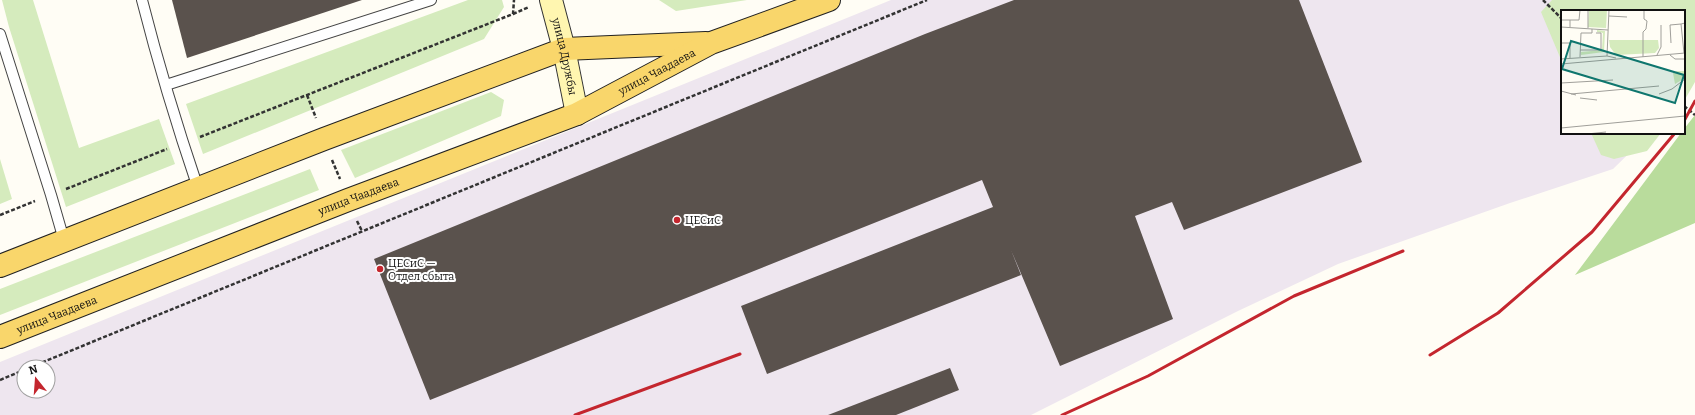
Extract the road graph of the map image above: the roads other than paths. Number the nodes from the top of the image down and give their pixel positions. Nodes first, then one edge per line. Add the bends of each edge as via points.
1 (142, 0) edge
2 (431, 0) edge
3 (551, 0) edge
4 (829, 0) edge
5 (0, 34) edge
6 (711, 43) junction
7 (564, 49) junction
8 (166, 85) junction
9 (577, 114) junction
10 (198, 188) junction
11 (64, 240) junction
12 (0, 266) edge
13 (0, 337) edge

1 - 8 lane
2 - 8 lane
3 - 7 main road, улица Дружбы
4 - 6 main road, улица Чаадаева
5 - 11 lane
6 - 7 main road, улица Чаадаева
6 - 9 main road, улица Чаадаева
7 - 9 main road, улица Дружбы
7 - 10 main road, улица Чаадаева
8 - 10 lane
9 - 13 main road, улица Чаадаева via 348,200
10 - 11 main road, улица Чаадаева
11 - 12 main road, улица Чаадаева

